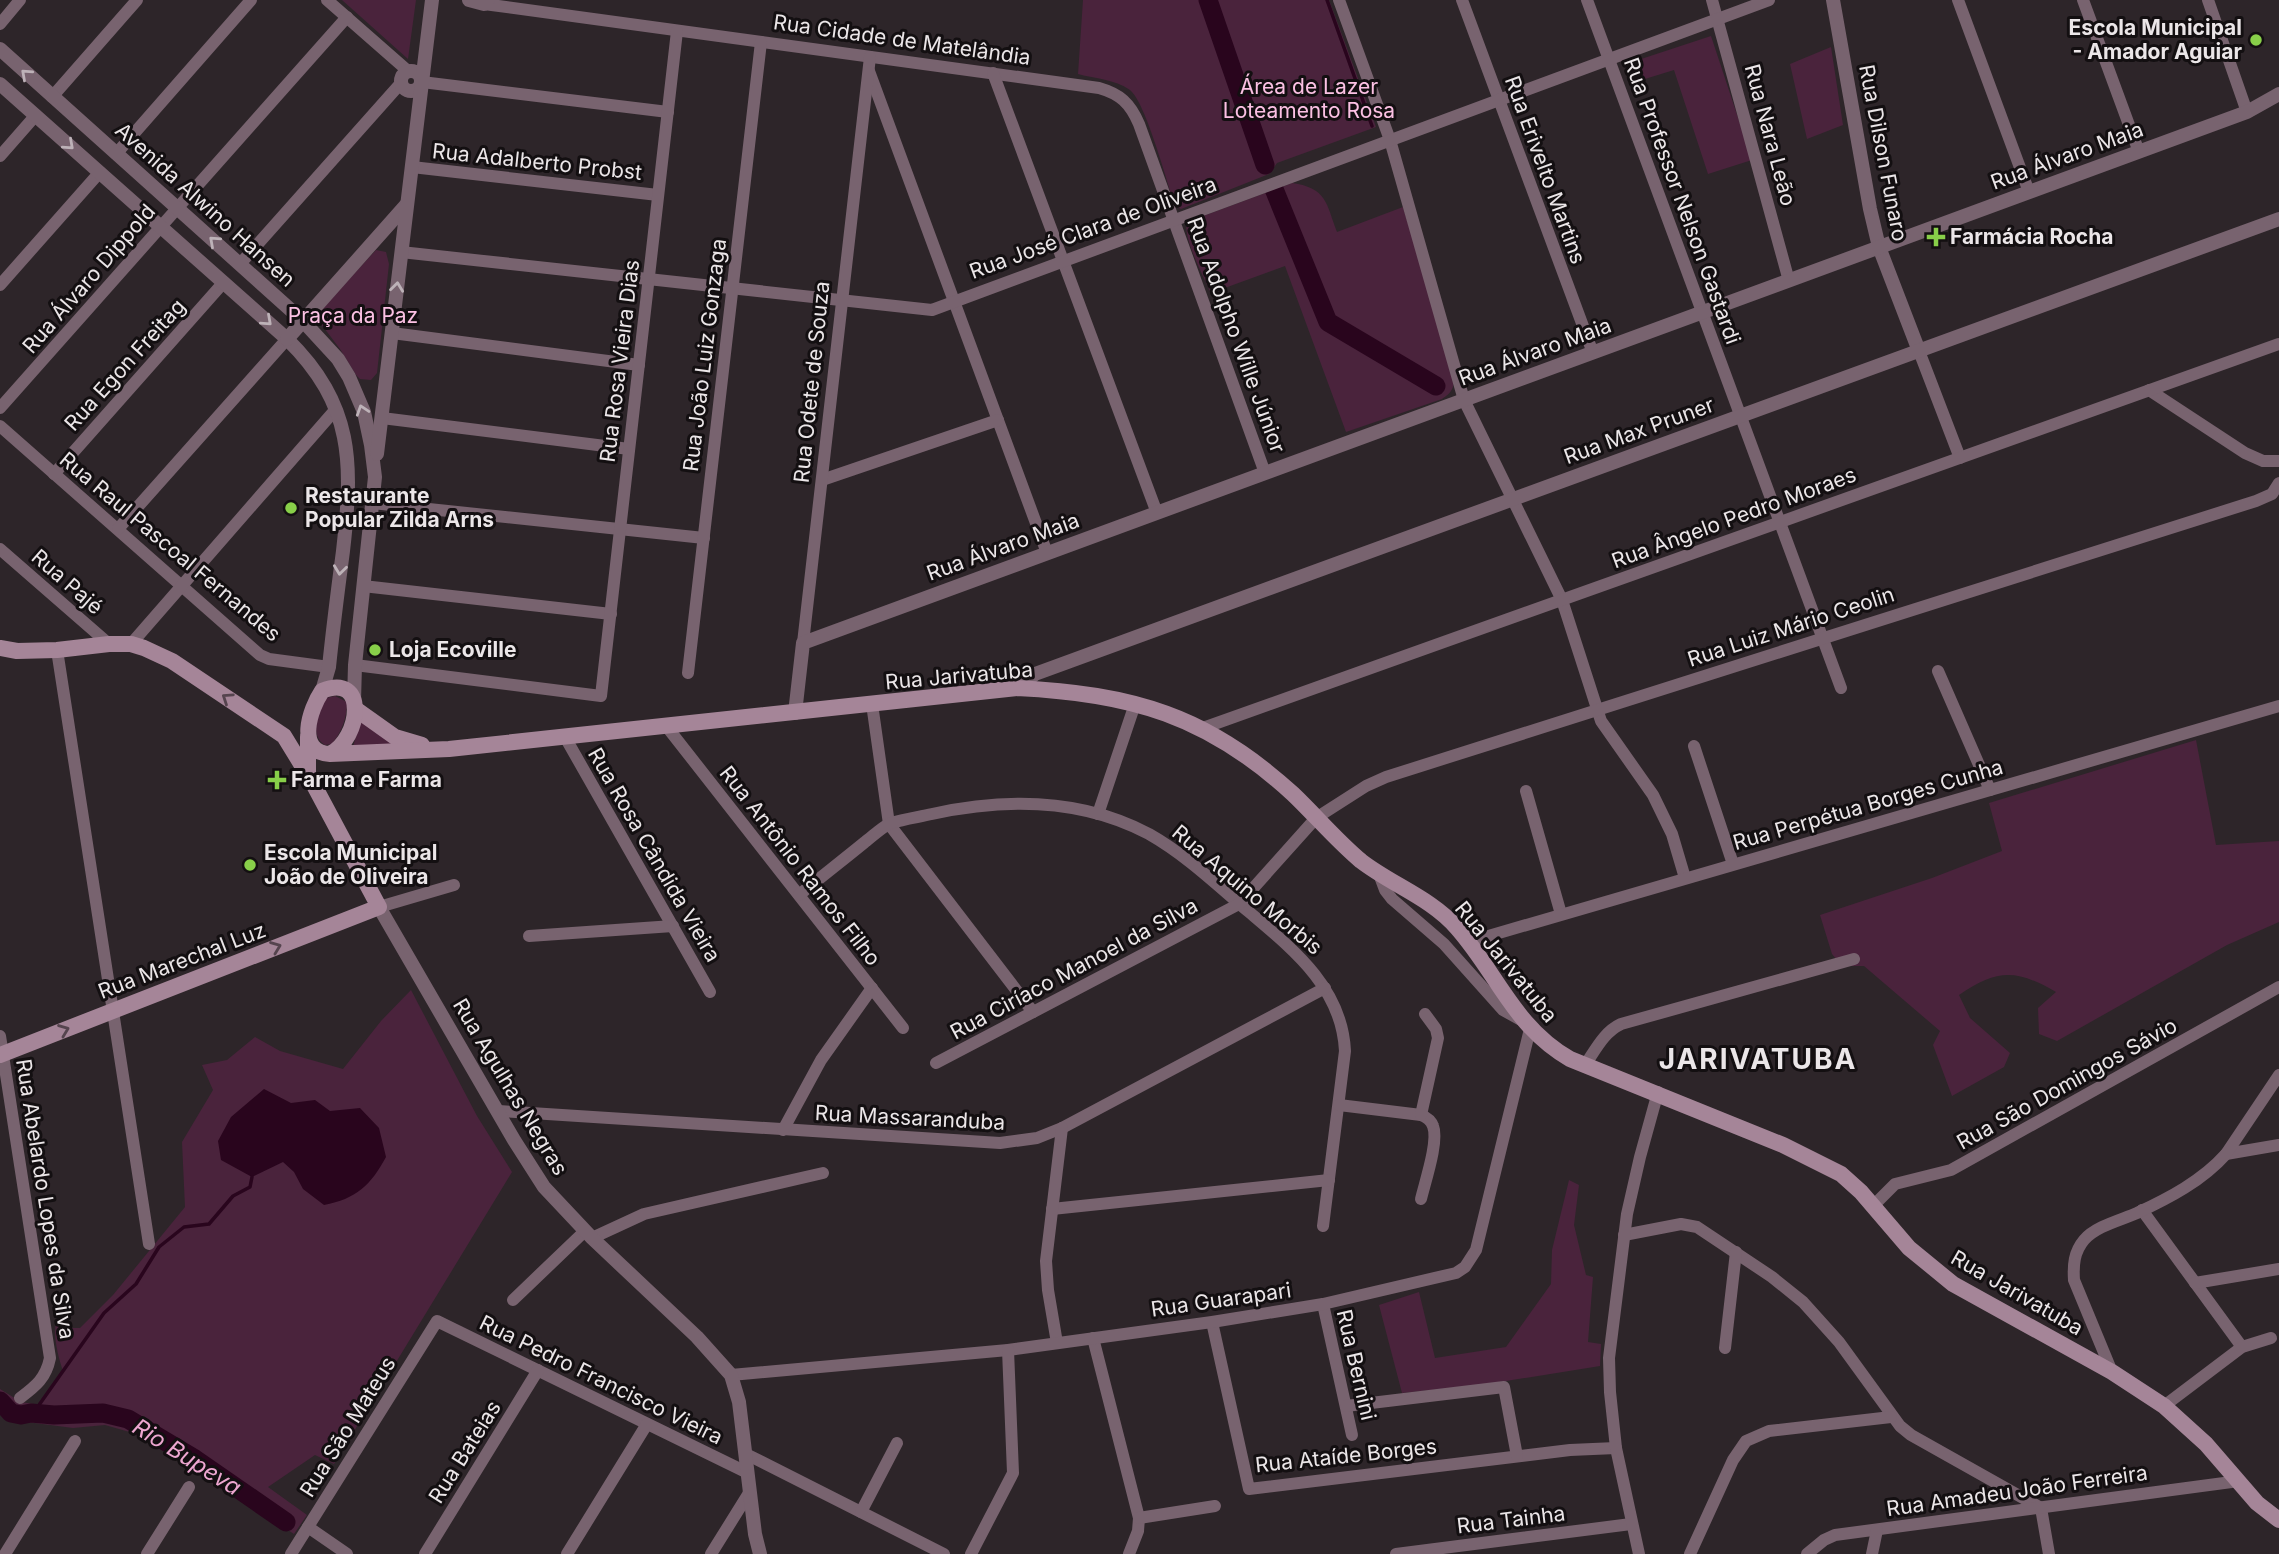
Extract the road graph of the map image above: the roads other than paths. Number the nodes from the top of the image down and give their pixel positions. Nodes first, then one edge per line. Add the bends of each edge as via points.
1 (20, 0) edge
2 (137, 0) edge
3 (251, 0) edge
4 (327, 0) edge
5 (432, 0) edge
6 (469, 0) edge
7 (1339, 0) edge
8 (1462, 0) edge
9 (1587, 0) edge
10 (1712, 0) edge
11 (1769, 0) edge
12 (1833, 0) edge
13 (1958, 0) edge
14 (2083, 0) edge
15 (2208, 0) edge
16 (486, 2) edge
17 (346, 17) junction
18 (1719, 18) junction
19 (0, 24) edge
20 (677, 31) junction
21 (761, 42) junction
22 (0, 49) edge
23 (425, 51) junction
24 (1609, 59) junction
25 (869, 63) junction
26 (993, 73) junction
27 (405, 81) junction
28 (422, 82) junction
29 (0, 83) edge
30 (2279, 94) edge
31 (1119, 95) joint
32 (52, 97) junction
33 (1499, 100) junction
34 (668, 112) junction
35 (2247, 112) junction
36 (36, 115) junction
37 (417, 121) junction
38 (1390, 139) junction
39 (2139, 152) junction
40 (116, 153) junction
41 (0, 156) edge
42 (412, 167) junction
43 (100, 172) junction
44 (2029, 192) junction
45 (658, 195) junction
46 (407, 204) junction
47 (177, 208) junction
48 (1173, 219) junction
49 (2279, 219) edge
50 (161, 226) junction
51 (1880, 247) junction
52 (401, 252) junction
53 (1063, 260) junction
54 (240, 264) junction
55 (649, 280) junction
56 (1789, 281) junction
57 (224, 282) junction
58 (0, 285) edge
59 (733, 289) junction
60 (842, 300) junction
61 (954, 300) junction
62 (1702, 313) junction
63 (303, 321) junction
64 (392, 333) junction
65 (287, 339) junction
66 (2279, 344) edge
67 (1919, 351) junction
68 (1592, 353) junction
69 (639, 365) junction
70 (2150, 390) junction
71 (1464, 400) junction
72 (0, 408) edge
73 (336, 410) junction
74 (1740, 416) junction
75 (382, 418) junction
76 (998, 420) junction
77 (0, 426) edge
78 (629, 449) junction
79 (1960, 458) junction
80 (2279, 461) edge
81 (1265, 473) junction
82 (54, 474) junction
83 (375, 477) junction
84 (822, 480) junction
85 (2279, 483) edge
86 (1512, 500) junction
87 (372, 503) junction
88 (1157, 513) junction
89 (1779, 522) junction
90 (118, 529) junction
91 (620, 529) junction
92 (704, 538) junction
93 (0, 549) edge
94 (1047, 553) junction
95 (182, 586) junction
96 (363, 586) junction
97 (1562, 600) junction
98 (611, 614) junction
99 (1822, 638) junction
100 (803, 643) junction
101 (109, 644) junction
102 (131, 644) junction
103 (0, 648) edge
104 (57, 650) junction
105 (355, 665) junction
106 (329, 667) junction
107 (1938, 671) dead end
108 (688, 673) dead end
109 (1017, 688) junction
110 (1841, 688) dead end
111 (322, 691) junction
112 (872, 704) junction
113 (1135, 704) junction
114 (356, 705) junction
115 (2279, 706) edge
116 (1596, 709) junction
117 (795, 713) junction
118 (667, 727) junction
119 (1203, 728) junction
120 (565, 737) junction
121 (287, 742) junction
122 (316, 745) junction
123 (1694, 746) dead end
124 (449, 748) junction
125 (307, 774) junction
126 (1990, 790) junction
127 (1526, 791) dead end
128 (323, 802) junction
129 (1098, 814) junction
130 (1316, 818) junction
131 (889, 824) junction
132 (1733, 864) junction
133 (1379, 874) junction
134 (1685, 878) junction
135 (454, 885) dead end
136 (799, 895) junction
137 (1239, 904) junction
138 (379, 907) junction
139 (1561, 914) junction
140 (673, 926) junction
141 (529, 936) dead end
142 (1468, 942) junction
143 (1854, 959) dead end
144 (2279, 987) edge
145 (872, 988) junction
146 (1325, 988) junction
147 (710, 992) dead end
148 (113, 1011) junction
149 (1033, 1012) junction
150 (1425, 1014) dead end
151 (1527, 1026) junction
152 (903, 1028) dead end
153 (0, 1036) edge
154 (1, 1054) edge
155 (936, 1063) dead end
156 (1585, 1065) junction
157 (2279, 1075) edge
158 (1658, 1092) junction
159 (1339, 1104) junction
160 (499, 1111) junction
161 (1421, 1115) junction
162 (1062, 1128) junction
163 (783, 1130) junction
164 (2279, 1145) edge
165 (2226, 1154) junction
166 (823, 1173) dead end
167 (1329, 1180) junction
168 (1422, 1199) dead end
169 (1873, 1206) junction
170 (1052, 1209) junction
171 (2142, 1210) junction
172 (1322, 1226) dead end
173 (588, 1235) junction
174 (1624, 1235) junction
175 (149, 1244) dead end
176 (1736, 1252) junction
177 (2279, 1269) edge
178 (2195, 1283) junction
179 (513, 1300) dead end
180 (1323, 1304) junction
181 (437, 1321) joint
182 (1212, 1322) junction
183 (1093, 1338) junction
184 (2271, 1338) dead end
185 (1057, 1343) junction
186 (2242, 1347) junction
187 (1725, 1348) dead end
188 (1008, 1350) junction
189 (538, 1370) junction
190 (2112, 1372) junction
191 (731, 1375) junction
192 (20, 1398) dead end
193 (1346, 1406) junction
194 (2164, 1406) junction
195 (1891, 1417) junction
196 (647, 1424) junction
197 (1352, 1435) dead end
198 (75, 1441) dead end
199 (897, 1443) dead end
200 (1616, 1448) junction
201 (746, 1454) junction
202 (1517, 1456) junction
203 (748, 1473) junction
204 (2239, 1481) junction
205 (189, 1487) dead end
206 (749, 1493) junction
207 (1215, 1506) dead end
208 (2041, 1508) junction
209 (861, 1512) junction
210 (1139, 1518) junction
211 (2279, 1520) edge
212 (1631, 1524) junction
213 (308, 1527) junction
214 (1877, 1530) junction
215 (5, 1554) edge
216 (148, 1554) edge
217 (291, 1554) edge
218 (347, 1554) edge
219 (425, 1554) edge
220 (567, 1554) edge
221 (711, 1554) edge
222 (760, 1554) edge
223 (944, 1554) edge
224 (971, 1554) edge
225 (1129, 1554) edge
226 (1396, 1554) edge
227 (1639, 1554) edge
228 (1690, 1554) edge
229 (1807, 1554) edge
230 (1872, 1554) edge
231 (2049, 1554) edge

1 - 19 street
2 - 32 street
3 - 40 street
4 - 17 street
5 - 23 street
6 - 16 street, Rua Cidade de Matelândia
7 - 38 street
8 - 33 street, Rua Erivelto Martins
9 - 24 street, Rua Professor Nelson Gastardi
10 - 18 street, Rua Nara Leão
11 - 18 street, Rua José Clara de Oliveira
12 - 51 street, Rua Dilson Funaro
13 - 44 street
14 - 39 street
15 - 35 street
16 - 20 street, Rua Cidade de Matelândia
17 - 27 street
17 - 47 street, Rua Álvaro Dippold
18 - 24 street, Rua José Clara de Oliveira
18 - 56 street, Rua Nara Leão
20 - 21 street, Rua Cidade de Matelândia
20 - 34 street, Rua Rosa Vieira Dias
21 - 25 street, Rua Cidade de Matelândia
21 - 59 street, Rua João Luiz Gonzaga
32 -> 22 street, Avenida Alwino Hansen
23 - 27 street
23 - 28 street
24 - 33 street, Rua José Clara de Oliveira
24 - 62 street, Rua Professor Nelson Gastardi
25 - 26 street, Rua Cidade de Matelândia
25 - 60 street, Rua Odete de Souza
25 - 61 street
26 - 31 street, Rua Cidade de Matelândia
26 - 53 street
27 - 28 street via 410,91
27 - 37 street
27 - 54 street
28 - 34 street
28 - 37 street
29 - 36 street
30 - 35 street, Rua Álvaro Maia
31 - 48 street, Rua Adolpho Wille Júnior via 1135,114
32 - 40 street, Avenida Alwino Hansen
33 - 38 street, Rua José Clara de Oliveira
33 - 68 street, Rua Erivelto Martins
34 - 45 street, Rua Rosa Vieira Dias
35 - 39 street, Rua Álvaro Maia
36 - 41 street
36 -> 43 street
37 - 42 street
38 - 48 street, Rua José Clara de Oliveira
38 - 71 street
39 - 44 street, Rua Álvaro Maia
40 - 47 street, Avenida Alwino Hansen
42 - 45 street, Rua Adalberto Probst
42 - 46 street
43 - 50 street
43 - 58 street
44 - 51 street, Rua Álvaro Maia
45 - 55 street, Rua Rosa Vieira Dias
46 - 52 street
46 - 63 street
47 - 50 street, Rua Álvaro Dippold
54 -> 47 street, Avenida Alwino Hansen
48 - 53 street, Rua José Clara de Oliveira
48 - 81 street, Rua Adolpho Wille Júnior
49 - 67 street, Rua Max Pruner
50 - 57 street
50 - 72 street, Rua Álvaro Dippold
51 - 56 street, Rua Álvaro Maia
51 - 67 street, Rua Dilson Funaro
52 - 55 street, Rua José Clara de Oliveira
64 -> 52 street
53 - 61 street, Rua José Clara de Oliveira
53 - 88 street
54 - 63 street, Avenida Alwino Hansen
55 - 59 street, Rua José Clara de Oliveira
55 - 69 street, Rua Rosa Vieira Dias
56 - 62 street, Rua Álvaro Maia
57 -> 65 street
57 - 82 street, Rua Egon Freitag
59 - 60 street, Rua José Clara de Oliveira
59 - 92 street, Rua João Luiz Gonzaga
60 - 61 street, Rua José Clara de Oliveira via 932,310
60 - 84 street, Rua Odete de Souza
61 - 76 street
62 - 68 street, Rua Álvaro Maia
62 - 74 street, Rua Professor Nelson Gastardi
63 - 65 street
83 -> 63 street, Avenida Alwino Hansen via 368,429 353,385 338,359
64 - 69 street
64 - 75 street
65 - 73 street via 308,360
65 - 90 street
66 - 70 street, Rua Ângelo Pedro Moraes
67 - 74 street, Rua Max Pruner
67 - 79 street
68 - 71 street, Rua Álvaro Maia
69 - 78 street, Rua Rosa Vieira Dias
70 - 79 street, Rua Ângelo Pedro Moraes
70 - 80 street via 2255,458
71 - 81 street, Rua Álvaro Maia
71 - 86 street
73 - 95 street
73 -> 106 street via 347,449 350,485
74 - 86 street, Rua Max Pruner
74 - 89 street, Rua Professor Nelson Gastardi
75 - 78 street
75 - 83 street
76 - 84 street
76 - 94 street
77 - 82 street, Rua Raul Pascoal Fernandes
78 - 91 street, Rua Rosa Vieira Dias
79 - 89 street, Rua Ângelo Pedro Moraes
81 - 88 street, Rua Álvaro Maia
82 - 90 street, Rua Raul Pascoal Fernandes
83 - 87 street, Avenida Alwino Hansen
84 - 100 street, Rua Odete de Souza
85 - 99 street, Rua Luiz Mário Ceolin via 2265,498
86 - 97 street
86 - 109 street, Rua Max Pruner via 1035,674
87 - 91 street
87 - 96 street, Avenida Alwino Hansen
88 - 94 street, Rua Álvaro Maia
89 - 97 street, Rua Ângelo Pedro Moraes
89 - 99 street, Rua Professor Nelson Gastardi
90 - 95 street, Rua Raul Pascoal Fernandes
91 - 92 street
91 - 98 street, Rua Rosa Vieira Dias
92 - 108 street, Rua João Luiz Gonzaga
93 - 101 street, Rua Pajé
94 - 100 street, Rua Álvaro Maia
95 - 102 street
95 - 106 street, Rua Raul Pascoal Fernandes via 260,654
96 - 98 street
96 - 105 street, Avenida Alwino Hansen
97 - 116 street
97 - 119 street, Rua Ângelo Pedro Moraes
98 - 105 street, Rua Rosa Vieira Dias via 601,696
99 - 110 street, Rua Professor Nelson Gastardi
99 - 116 street, Rua Luiz Mário Ceolin
100 - 117 street, Rua Odete de Souza
101 - 102 main road, Rua Jarivatuba
101 - 104 main road, Rua Jarivatuba
121 -> 102 main road, Rua Jarivatuba via 172,661
103 - 104 main road, Rua Jarivatuba
104 - 148 street
105 - 114 street, Avenida Alwino Hansen
106 - 111 street
107 - 126 street
109 - 112 main road, Rua Jarivatuba
109 - 113 main road, Rua Jarivatuba via 1077,692
111 - 114 main road via 337,687 347,691
111 - 122 main road via 315,702
112 - 117 main road, Rua Jarivatuba
112 - 131 street
113 - 119 main road, Rua Jarivatuba
113 - 129 street
114 - 122 main road via 343,745
114 - 124 main road, Rua Jarivatuba via 395,737
115 - 126 street, Rua Perpétua Borges Cunha
116 - 130 street, Rua Luiz Mário Ceolin via 1386,777
116 - 134 street via 1608,734 1658,804
117 - 118 main road, Rua Jarivatuba
118 - 120 main road, Rua Jarivatuba
118 - 136 street, Rua Antônio Ramos Filho
119 - 130 main road, Rua Jarivatuba via 1262,769
120 - 124 main road, Rua Jarivatuba
120 - 140 street, Rua Rosa Cândida Vieira
121 - 122 main road, Rua Jarivatuba
121 - 122 main road, Rua Jarivatuba via 294,729
121 - 125 main road, Rua Agulhas Negras
122 - 124 main road, Rua Jarivatuba
122 - 125 main road, Rua Agulhas Negras
122 - 128 main road, Rua Agulhas Negras
123 - 132 street
125 - 128 main road, Rua Agulhas Negras
126 - 132 street, Rua Perpétua Borges Cunha
127 - 139 street
128 - 138 main road, Rua Agulhas Negras
129 - 131 street, Rua Aquino Morbis via 1008,802
129 - 137 street, Rua Aquino Morbis via 1162,843
130 - 133 main road, Rua Jarivatuba
130 - 137 street, Rua Ciríaco Manoel da Silva
131 - 136 street, Rua Aquino Morbis
131 - 149 street
132 - 134 street, Rua Perpétua Borges Cunha
133 - 142 main road, Rua Jarivatuba via 1436,909
133 - 151 street via 1392,899 1444,944 1503,1010
134 - 139 street, Rua Perpétua Borges Cunha
135 - 138 street
136 - 145 street, Rua Antônio Ramos Filho
137 - 146 street, Rua Aquino Morbis via 1298,954
137 - 149 street, Rua Ciríaco Manoel da Silva
148 -> 138 main road, Rua Marechal Luz
138 - 160 street, Rua Agulhas Negras
139 - 142 street, Rua Perpétua Borges Cunha
140 - 141 street
140 - 147 street, Rua Rosa Cândida Vieira
142 - 151 main road, Rua Jarivatuba
143 - 156 street via 1621,1024 1605,1035
144 - 169 street, Rua São Domingos Sávio via 1951,1171 1895,1184
145 - 152 street, Rua Antônio Ramos Filho
145 - 163 street via 821,1060
146 - 159 street, Rua Aquino Morbis via 1344,1040
146 - 162 street, Rua Massaranduba
154 -> 148 main road, Rua Marechal Luz
148 - 175 street
149 - 155 street, Rua Ciríaco Manoel da Silva
150 - 161 street via 1438,1038
151 - 156 main road, Rua Jarivatuba via 1560,1053
151 - 180 street, Rua Guarapari via 1473,1258 1447,1276
153 - 154 street, Rua Abelardo Lopes da Silva
154 - 192 street, Rua Abelardo Lopes da Silva via 50,1357 44,1377
156 - 158 main road, Rua Jarivatuba
157 - 165 street
158 - 169 main road, Rua Jarivatuba via 1812,1158 1851,1182
158 - 174 street
159 - 161 street
159 - 167 street, Rua Aquino Morbis
160 - 163 street, Rua Massaranduba
160 - 173 street, Rua Agulhas Negras via 544,1187
161 - 168 street via 1433,1124 1434,1133
162 - 163 street, Rua Massaranduba via 1037,1139 1000,1143
162 - 170 street
164 - 165 street
165 - 171 street via 2204,1175
166 - 173 street via 644,1214
167 - 170 street
167 - 172 street, Rua Aquino Morbis
169 - 190 main road, Rua Jarivatuba via 1903,1243 1952,1284
170 - 185 street via 1046,1275
171 - 178 street
171 - 190 street via 2094,1231 2075,1255 2073,1265 2079,1295
173 - 179 street
173 - 191 street, Rua Agulhas Negras
174 - 176 street via 1688,1225
174 - 200 street via 1609,1359
176 - 187 street
176 - 195 street via 1818,1317
177 - 178 street
178 - 186 street
180 - 182 street, Rua Guarapari
180 - 193 street, Rua Bernini
181 - 189 street, Rua Pedro Francisco Vieira
181 - 213 street, Rua São Mateus
182 - 183 street, Rua Guarapari
182 - 202 street, Rua Ataíde Borges via 1249,1489
183 - 185 street, Rua Guarapari
183 - 210 street
184 - 186 street
185 - 188 street, Rua Guarapari
186 - 194 street
188 - 191 street, Rua Guarapari
188 - 224 street via 1013,1473
189 - 196 street, Rua Pedro Francisco Vieira
189 - 219 street, Rua Bateias
190 - 194 main road, Rua Jarivatuba
191 - 201 street, Rua Agulhas Negras
193 - 197 street, Rua Bernini
193 - 202 street via 1504,1387
194 - 204 main road, Rua Jarivatuba
195 - 208 street via 1911,1435
195 - 228 street via 1769,1431 1746,1441 1732,1460
196 - 203 street, Rua Pedro Francisco Vieira
196 - 220 street
198 - 215 street
199 - 209 street
200 - 202 street, Rua Ataíde Borges
200 - 212 street
201 - 203 street, Rua Agulhas Negras
201 - 209 street
203 - 206 street, Rua Agulhas Negras
204 - 208 street, Rua Amadeu João Ferreira
204 - 211 main road, Rua Jarivatuba
205 - 216 street
206 - 221 street
206 - 222 street, Rua Agulhas Negras
207 - 210 street
208 - 214 street, Rua Amadeu João Ferreira
208 - 231 street
209 - 223 street
210 - 225 street
212 - 226 street, Rua Tainha
212 - 227 street
213 - 217 street, Rua São Mateus
213 - 218 street
214 - 229 street, Rua Amadeu João Ferreira via 1835,1535
214 - 230 street

